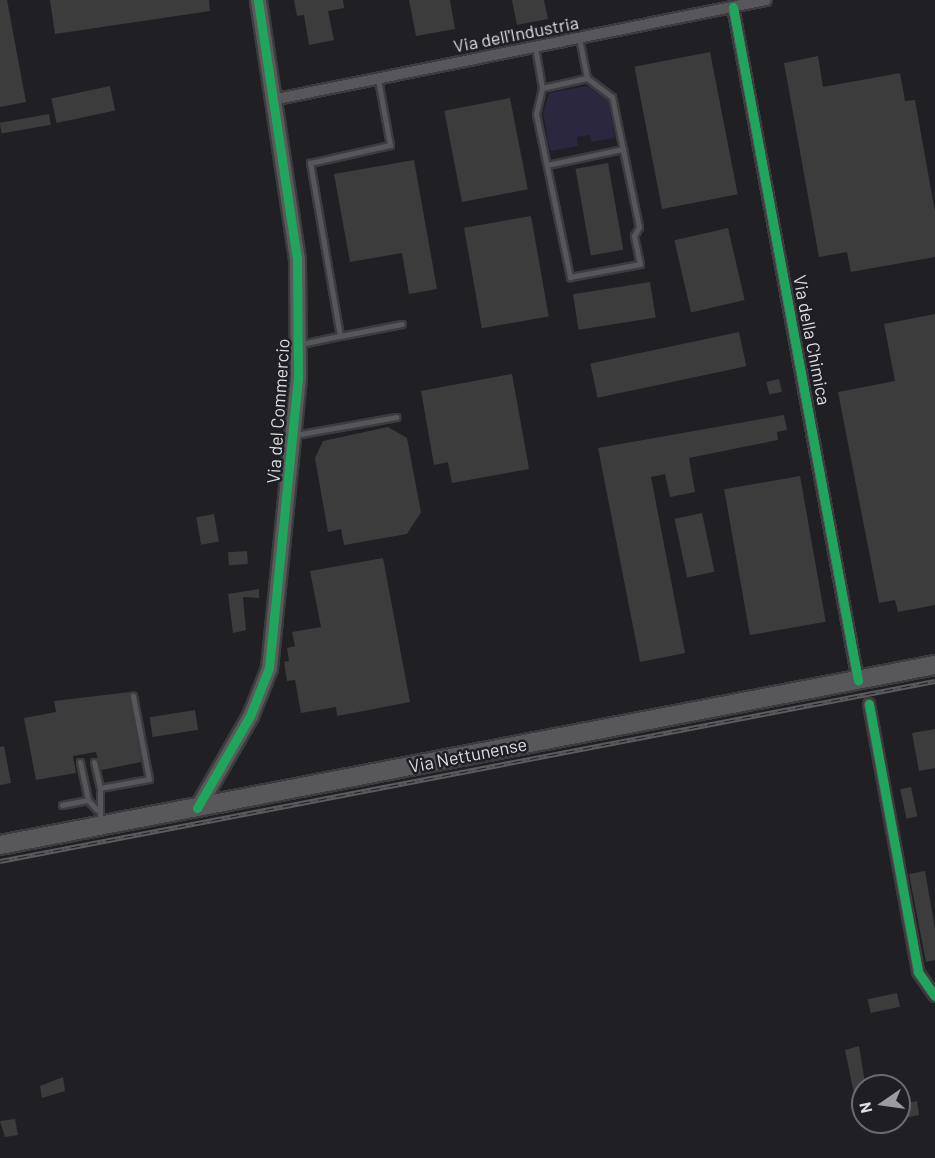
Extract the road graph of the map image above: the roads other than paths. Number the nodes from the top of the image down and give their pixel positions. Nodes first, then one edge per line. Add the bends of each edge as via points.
1 (258, 0) edge
2 (766, 0) edge
3 (733, 7) junction
4 (579, 38) junction
5 (535, 47) junction
6 (587, 78) junction
7 (378, 79) junction
8 (542, 88) junction
9 (272, 100) junction
10 (623, 149) junction
11 (547, 165) junction
12 (402, 324) dead end
13 (340, 336) junction
14 (301, 344) junction
15 (396, 417) dead end
16 (294, 435) junction
17 (935, 665) edge
18 (858, 680) junction
19 (133, 696) dead end
20 (869, 704) dead end
21 (80, 762) dead end
22 (94, 762) dead end
23 (100, 788) junction
24 (88, 800) junction
25 (62, 805) dead end
26 (197, 808) junction
27 (99, 818) junction
28 (0, 845) edge
29 (935, 996) edge

1 - 9 street, Via del Commercio
2 - 3 street, Via dell'Industria
3 - 4 street, Via dell'Industria
3 - 18 street, Via della Chimica
4 - 5 street, Via dell'Industria
4 - 6 lane
5 - 7 street, Via dell'Industria
5 - 8 lane
6 - 8 lane
6 - 10 lane via 612,97
7 - 9 street, Via dell'Industria
7 - 13 lane via 390,145 310,163
8 - 11 lane via 536,114
9 - 14 street, Via del Commercio via 296,252
10 - 11 lane
10 - 11 lane via 639,227 634,236 640,264 570,277
12 - 13 lane
13 - 14 lane
14 - 16 street, Via del Commercio
15 - 16 lane
16 - 26 street, Via del Commercio via 269,668 250,717
17 - 18 main road, Via Nettunense
18 - 26 main road, Via Nettunense
19 - 23 lane via 149,779
20 - 29 street via 918,972
21 - 24 lane
22 - 23 lane
23 - 27 lane
24 - 25 lane
24 - 27 lane
26 - 27 main road, Via Nettunense
27 - 28 main road, Via Nettunense

